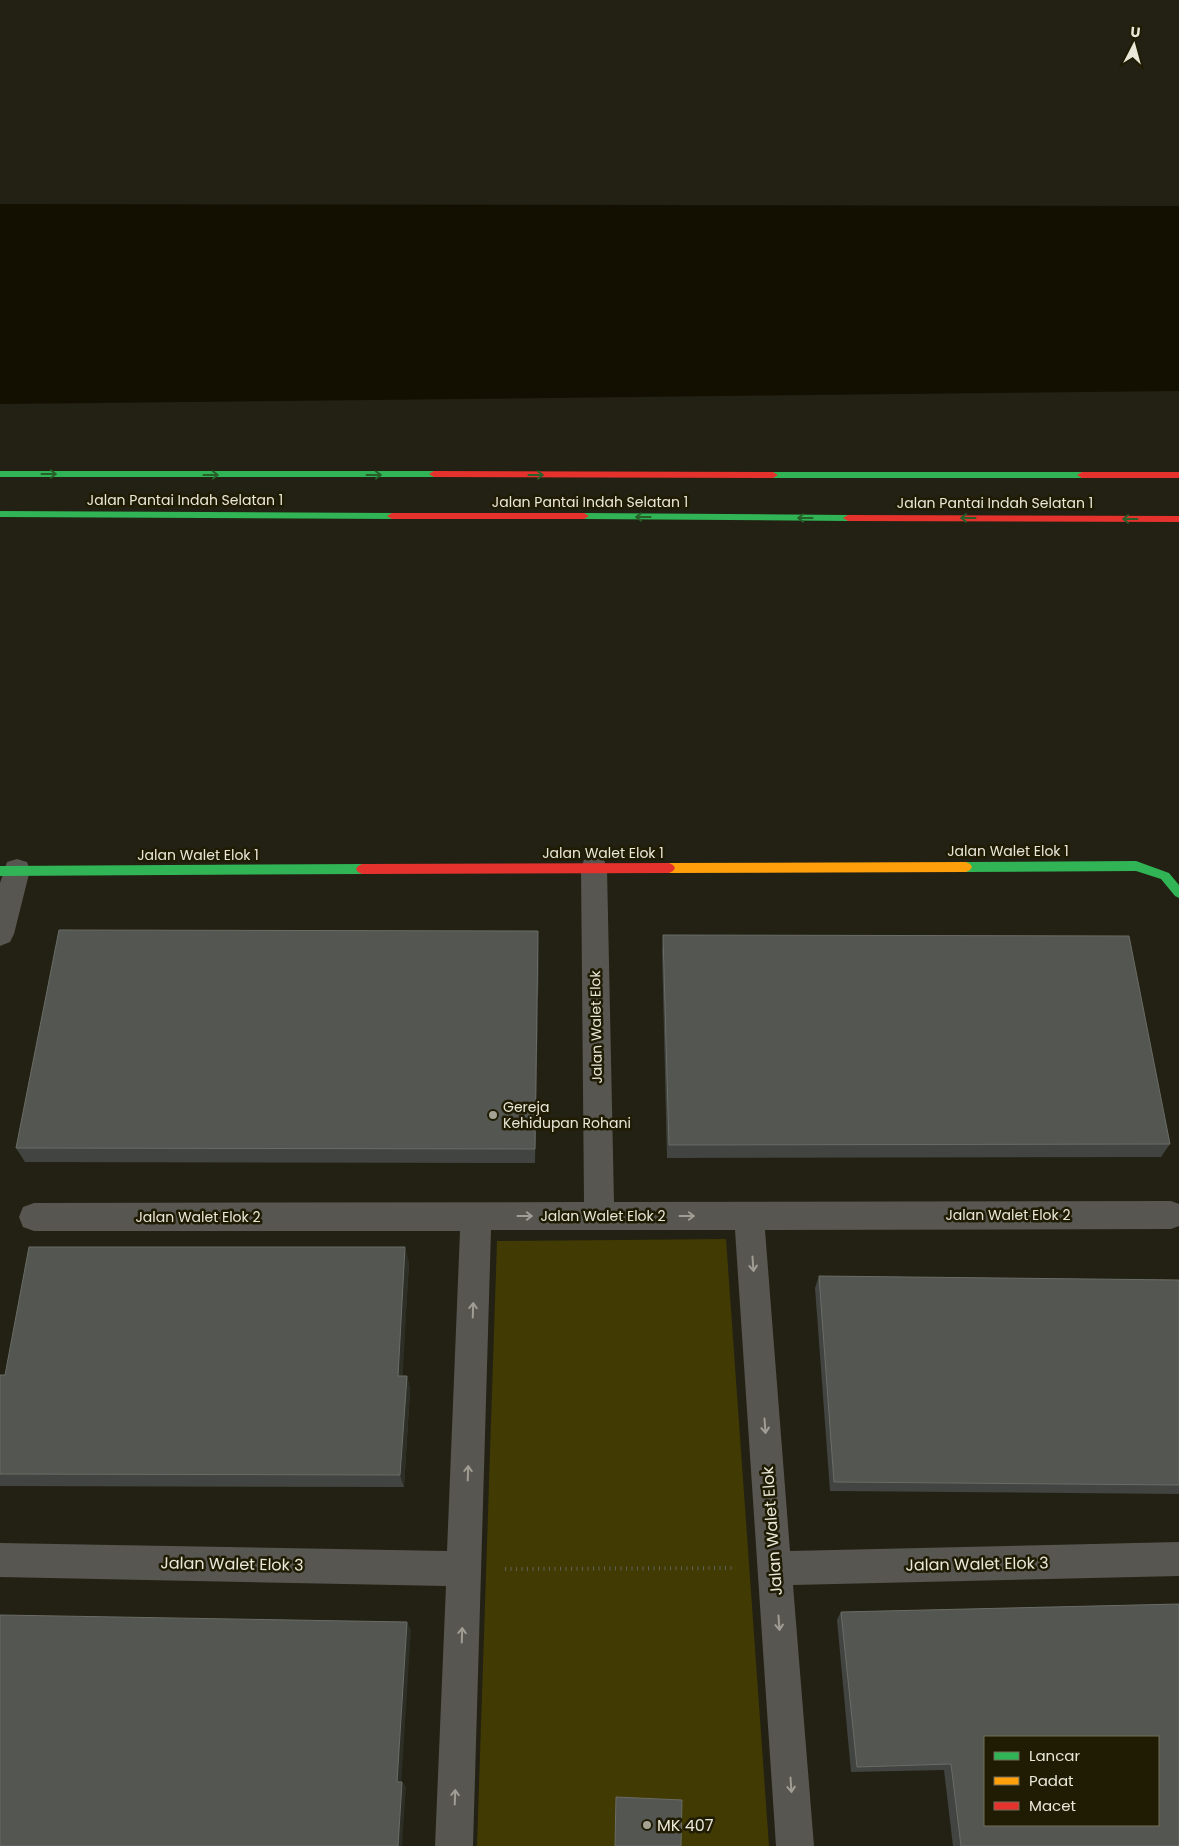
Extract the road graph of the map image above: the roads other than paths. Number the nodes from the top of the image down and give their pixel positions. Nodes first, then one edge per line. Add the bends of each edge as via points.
1 (0, 474) edge
2 (1179, 475) edge
3 (0, 514) edge
4 (1179, 519) edge
5 (594, 868) junction
6 (8, 871) edge
7 (1179, 892) edge
8 (0, 934) edge
9 (1171, 1215) dead end
10 (476, 1216) junction
11 (599, 1216) junction
12 (749, 1216) junction
13 (34, 1217) dead end
14 (1179, 1559) edge
15 (0, 1560) edge
16 (775, 1568) junction
17 (465, 1569) junction
18 (454, 1846) edge
19 (795, 1846) edge

1 -> 2 street, Jalan Pantai Indah Selatan 1
4 -> 3 street, Jalan Pantai Indah Selatan 1
5 - 6 street, Jalan Walet Elok 1
5 - 7 street, Jalan Walet Elok 1 via 1136,866 1166,876
5 - 11 street, Jalan Walet Elok
6 - 8 street
9 - 12 street, Jalan Walet Elok 2
10 -> 11 street, Jalan Walet Elok 2
10 - 13 street, Jalan Walet Elok 2
17 -> 10 street
11 -> 12 street, Jalan Walet Elok 2
12 -> 16 street, Jalan Walet Elok
14 - 16 street, Jalan Walet Elok 3
15 - 17 street, Jalan Walet Elok 3
16 -> 19 street, Jalan Walet Elok
18 -> 17 street

